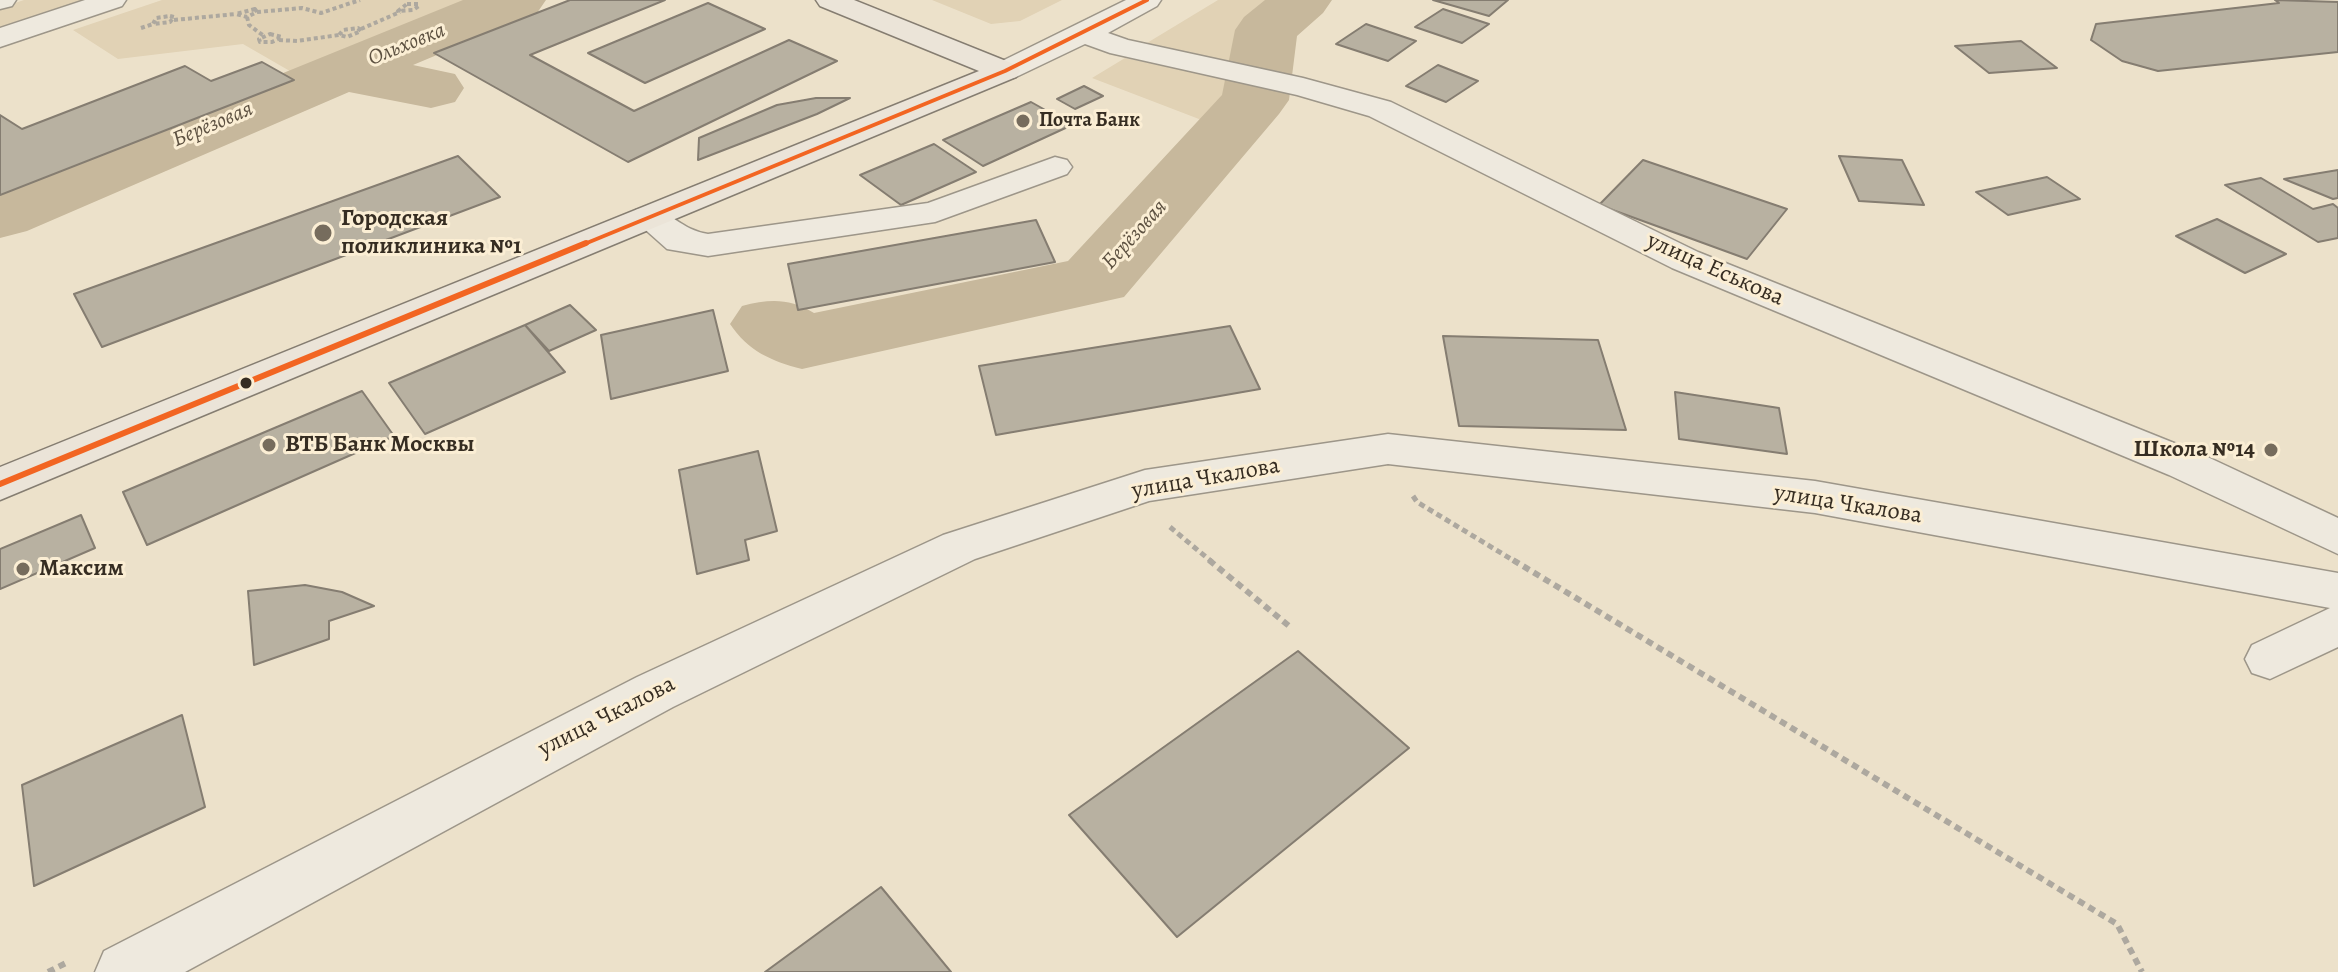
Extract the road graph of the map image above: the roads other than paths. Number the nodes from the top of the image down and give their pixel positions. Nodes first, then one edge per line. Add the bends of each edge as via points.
1 (112, 0) edge
2 (830, 0) edge
3 (1147, 0) edge
4 (1084, 34) junction
5 (0, 38) edge
6 (1005, 71) junction
7 (1055, 167) dead end
8 (648, 217) junction
9 (0, 484) edge
10 (2338, 537) edge
11 (2338, 591) edge
12 (2338, 624) edge
13 (2270, 659) dead end
14 (125, 972) edge

1 - 5 street
2 - 6 main road
3 - 4 street
4 - 6 street
4 - 10 street, улица Еськова via 1380,109 1685,260 2184,464
6 - 8 main road
7 - 8 street via 935,212 708,245 680,241
8 - 9 main road
11 - 14 street, улица Чкалова via 1815,497 1388,449 1145,486 959,547 655,692
12 - 13 street

